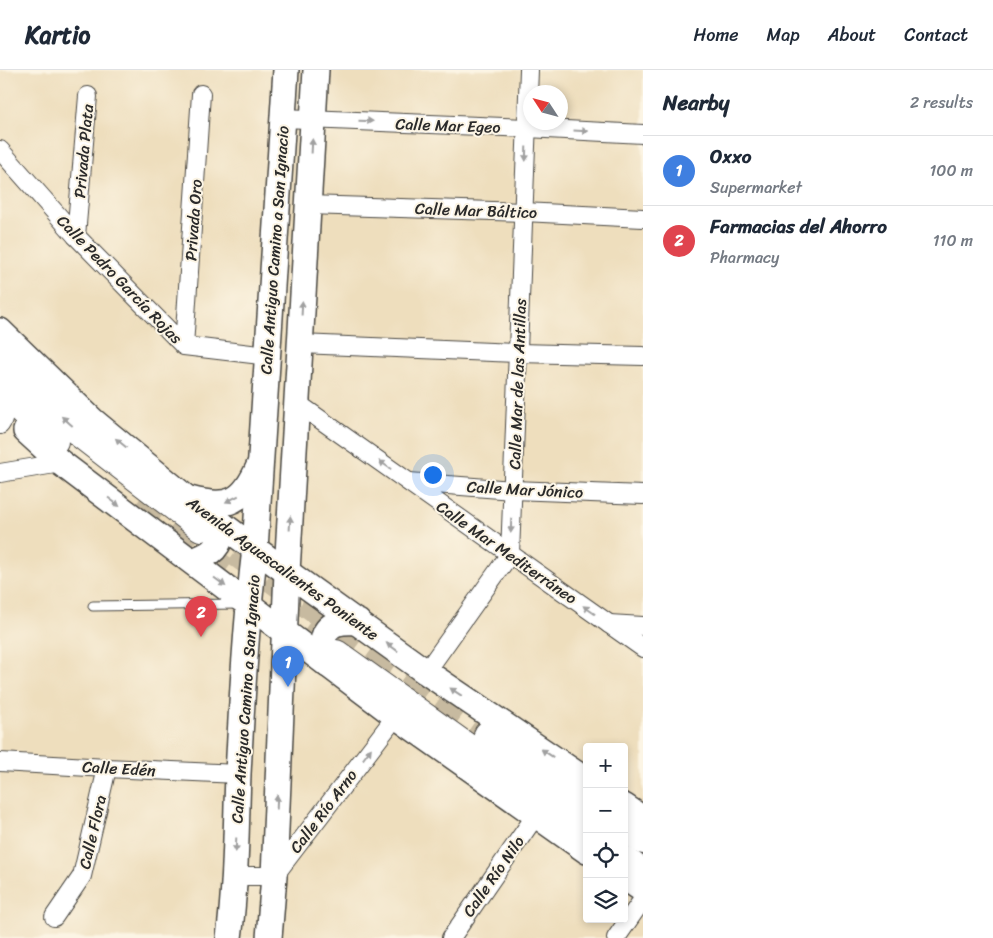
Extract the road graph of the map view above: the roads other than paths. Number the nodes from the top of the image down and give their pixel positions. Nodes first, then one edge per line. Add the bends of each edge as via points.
1 (286, 70) edge
2 (316, 70) edge
3 (529, 70) edge
4 (528, 85) edge
5 (201, 94) dead end
6 (88, 96) dead end
7 (283, 118) junction
8 (314, 119) junction
9 (523, 128) edge
10 (527, 130) edge
11 (566, 130) edge
12 (643, 134) edge
13 (0, 150) edge
14 (308, 205) junction
15 (523, 212) junction
16 (643, 218) edge
17 (76, 236) junction
18 (0, 331) edge
19 (300, 344) junction
20 (184, 346) junction
21 (518, 353) junction
22 (268, 356) junction
23 (643, 356) edge
24 (0, 360) edge
25 (297, 403) junction
26 (0, 408) edge
27 (57, 452) junction
28 (261, 462) junction
29 (0, 473) edge
30 (408, 482) junction
31 (513, 490) junction
32 (643, 495) edge
33 (185, 498) junction
34 (212, 526) junction
35 (255, 549) junction
36 (510, 554) junction
37 (192, 561) junction
38 (287, 572) junction
39 (248, 604) junction
40 (93, 606) dead end
41 (358, 622) junction
42 (609, 624) junction
43 (643, 626) edge
44 (284, 631) junction
45 (643, 648) edge
46 (332, 660) junction
47 (426, 672) junction
48 (396, 716) junction
49 (488, 735) tunnel mouth
50 (0, 762) edge
51 (107, 768) junction
52 (238, 774) junction
53 (583, 778) edge
54 (583, 799) edge
55 (628, 809) edge
56 (536, 815) junction
57 (643, 819) edge
58 (583, 830) edge
59 (628, 830) edge
60 (643, 840) edge
61 (583, 848) edge
62 (628, 863) edge
63 (643, 873) edge
64 (235, 876) junction
65 (274, 876) junction
66 (625, 878) edge
67 (643, 890) edge
68 (643, 899) edge
69 (54, 917) dead end
70 (229, 938) edge
71 (269, 938) edge
72 (450, 938) edge
73 (616, 938) edge

1 - 7 main road, Calle Antiguo Camino a San Ignacio
2 - 8 main road, Calle Antiguo Camino a San Ignacio
3 - 4 street, Calle Mar de las Antillas
5 - 20 street, Privada Oro
6 - 17 street, Privada Plata
7 - 8 street, Calle Mar Egeo
7 - 22 main road, Calle Antiguo Camino a San Ignacio
8 -> 9 street, Calle Mar Egeo
14 -> 8 main road, Calle Antiguo Camino a San Ignacio
10 -> 15 street, Calle Mar de las Antillas
11 -> 12 street, Calle Mar Egeo
13 - 17 street, Calle Pedro García Rojas
14 - 15 street, Calle Mar Báltico
19 -> 14 main road, Calle Antiguo Camino a San Ignacio
15 - 16 street, Calle Mar Báltico
15 - 21 street, Calle Mar de las Antillas
17 - 20 street, Calle Pedro García Rojas
33 -> 18 main road, Avenida Aguascalientes Poniente via 93,421
19 - 21 street
19 - 25 main road, Calle Antiguo Camino a San Ignacio
20 - 22 street, Calle Pedro García Rojas
21 - 23 street
21 - 31 street, Calle Mar de las Antillas
22 - 28 main road, Calle Antiguo Camino a San Ignacio
34 -> 24 main road, Avenida Aguascalientes Poniente via 82,435
30 -> 25 street, Calle Mar Mediterráneo
38 -> 25 main road, Calle Antiguo Camino a San Ignacio
26 - 27 main road
27 - 29 street
27 -> 37 main road
28 -> 33 main road via 245,492 233,501 208,504
28 - 35 main road, Calle Antiguo Camino a San Ignacio
30 - 31 street, Calle Mar Jónico
30 - 36 street, Calle Mar Mediterráneo
31 - 32 street, Calle Mar Jónico
31 -> 36 street, Calle Mar de las Antillas
33 - 34 main road, Avenida Aguascalientes Poniente
34 - 35 main road, Avenida Aguascalientes Poniente
34 - 37 main road via 220,542 213,551
35 - 38 main road, Avenida Aguascalientes Poniente
35 - 39 main road, Calle Antiguo Camino a San Ignacio
42 -> 36 street, Calle Mar Mediterráneo
36 - 47 street
37 -> 39 main road
38 - 41 main road, Avenida Aguascalientes Poniente
38 - 44 main road, Calle Antiguo Camino a San Ignacio
39 - 40 lane
39 - 44 main road
39 - 52 main road, Calle Antiguo Camino a San Ignacio
41 - 46 main road via 336,623 328,630 323,639 324,648
47 -> 41 main road, Avenida Aguascalientes Poniente
42 - 43 street
42 - 45 street, Calle Mar Mediterráneo
44 - 46 main road
65 -> 44 main road, Calle Antiguo Camino a San Ignacio
46 - 48 main road
46 - 58 main road
53 -> 47 main road, Avenida Aguascalientes Poniente
48 - 56 main road
65 -> 48 street, Calle Río Arno
49 - 54 main road
50 - 51 street, Calle Edén
51 - 52 street, Calle Edén
51 - 69 street, Calle Flora via 82,876
52 -> 64 main road, Calle Antiguo Camino a San Ignacio
55 - 57 main road
56 - 61 main road
56 - 72 street, Calle Río Nilo
59 - 60 main road
62 - 63 main road
64 - 65 street
64 - 70 main road, Calle Antiguo Camino a San Ignacio
65 - 71 main road, Calle Antiguo Camino a San Ignacio
66 - 67 main road
68 - 73 street

